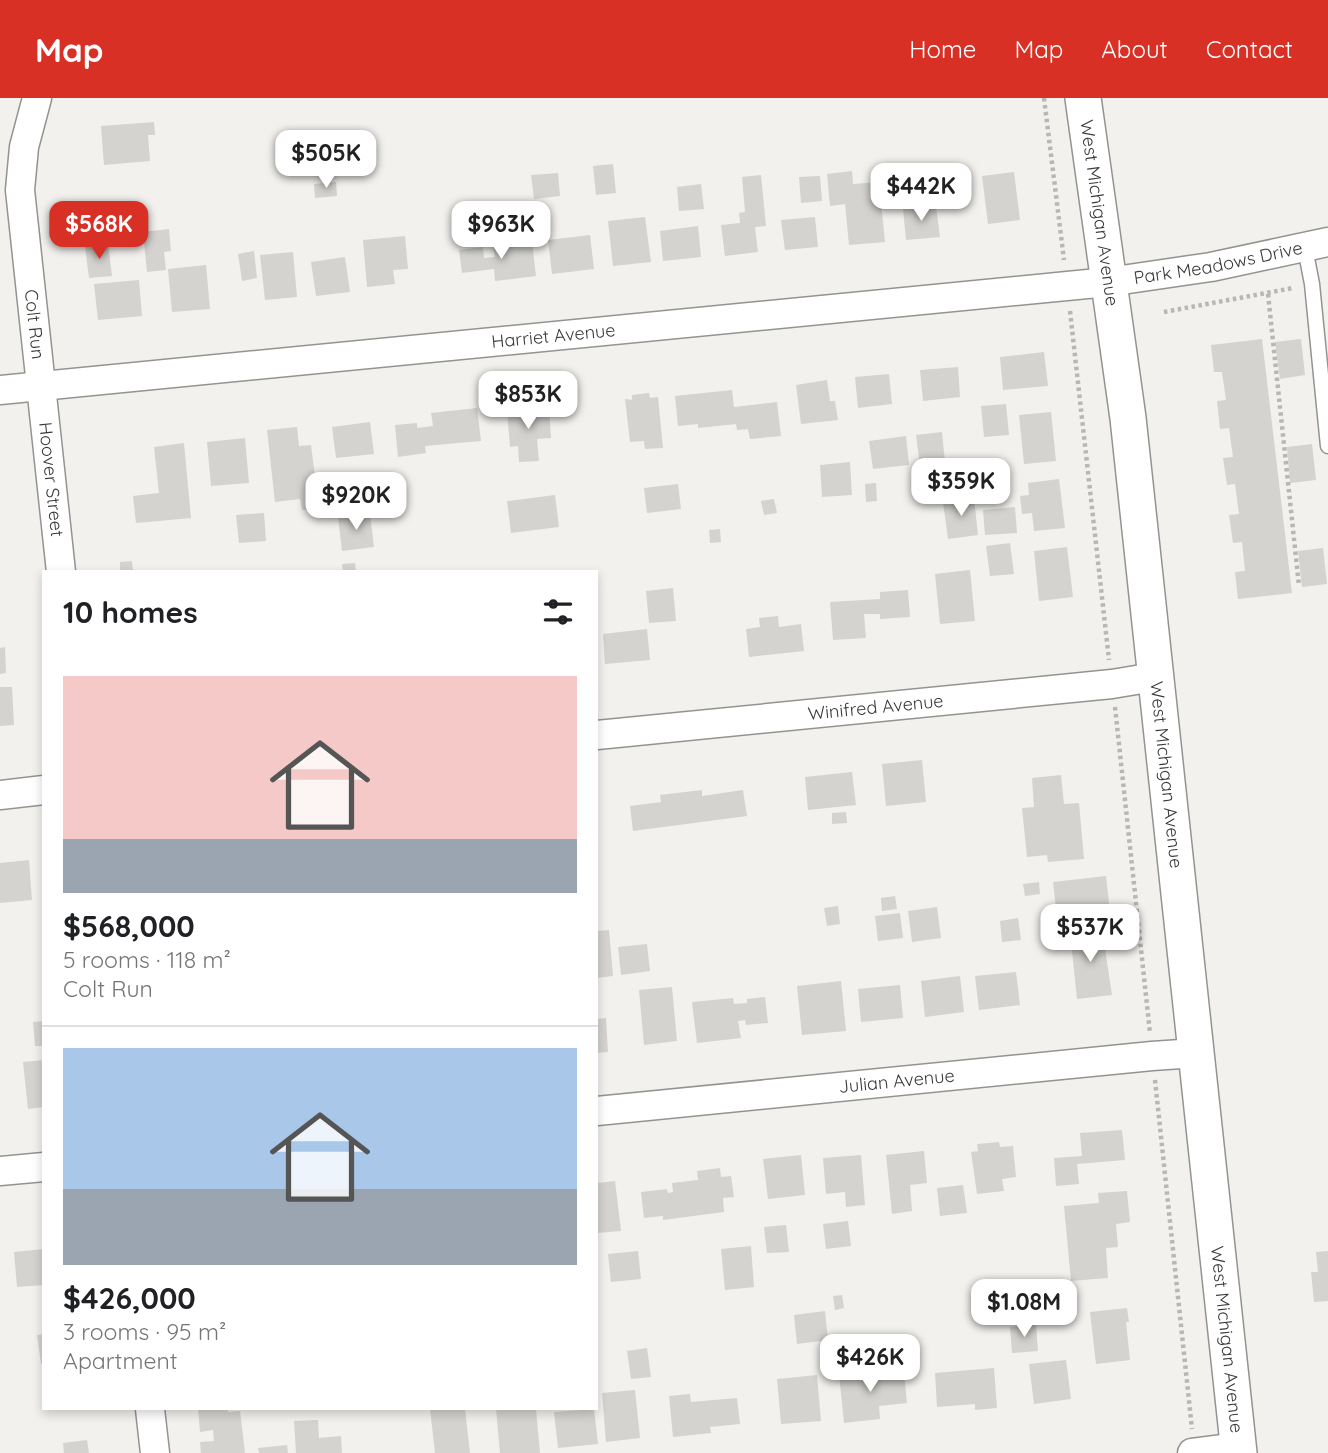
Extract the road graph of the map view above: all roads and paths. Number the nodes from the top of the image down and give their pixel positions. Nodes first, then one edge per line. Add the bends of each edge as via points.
1 (37, 98) edge
2 (1044, 98) edge
3 (1083, 98) edge
4 (1317, 245) edge
5 (1108, 282) junction
6 (1312, 284) junction
7 (1067, 285) junction
8 (1268, 294) junction
9 (1164, 312) dead end
10 (41, 387) junction
11 (0, 390) edge
12 (1328, 446) edge
13 (61, 570) edge
14 (1298, 586) dead end
15 (1154, 677) junction
16 (1112, 684) junction
17 (598, 735) edge
18 (42, 790) edge
19 (0, 794) edge
20 (1196, 1053) junction
21 (1153, 1056) junction
22 (598, 1111) edge
23 (42, 1167) edge
24 (0, 1171) edge
25 (150, 1410) edge
26 (1239, 1450) edge
27 (155, 1453) edge
28 (1193, 1453) edge

1 - 10 street, Colt Run via 24,147 20,190
2 - 7 path
3 - 5 street, West Michigan Avenue
4 - 5 street, Park Meadows Drive
4 - 6 lane
5 - 7 street, Harriet Avenue
5 - 15 street, West Michigan Avenue via 1128,418
6 - 8 path
6 - 12 lane
7 - 10 street, Harriet Avenue
7 - 16 path
8 - 9 path
8 - 14 path
10 - 11 street, Harriet Avenue
10 - 13 street, Hoover Street
15 - 16 street, Winifred Avenue
15 - 20 street, West Michigan Avenue
16 - 17 street, Winifred Avenue
16 - 21 path
18 - 19 street
20 - 21 street, Julian Avenue
20 - 26 street, West Michigan Avenue
21 - 22 street, Julian Avenue
21 - 28 path
23 - 24 street
25 - 27 street
26 - 28 street

